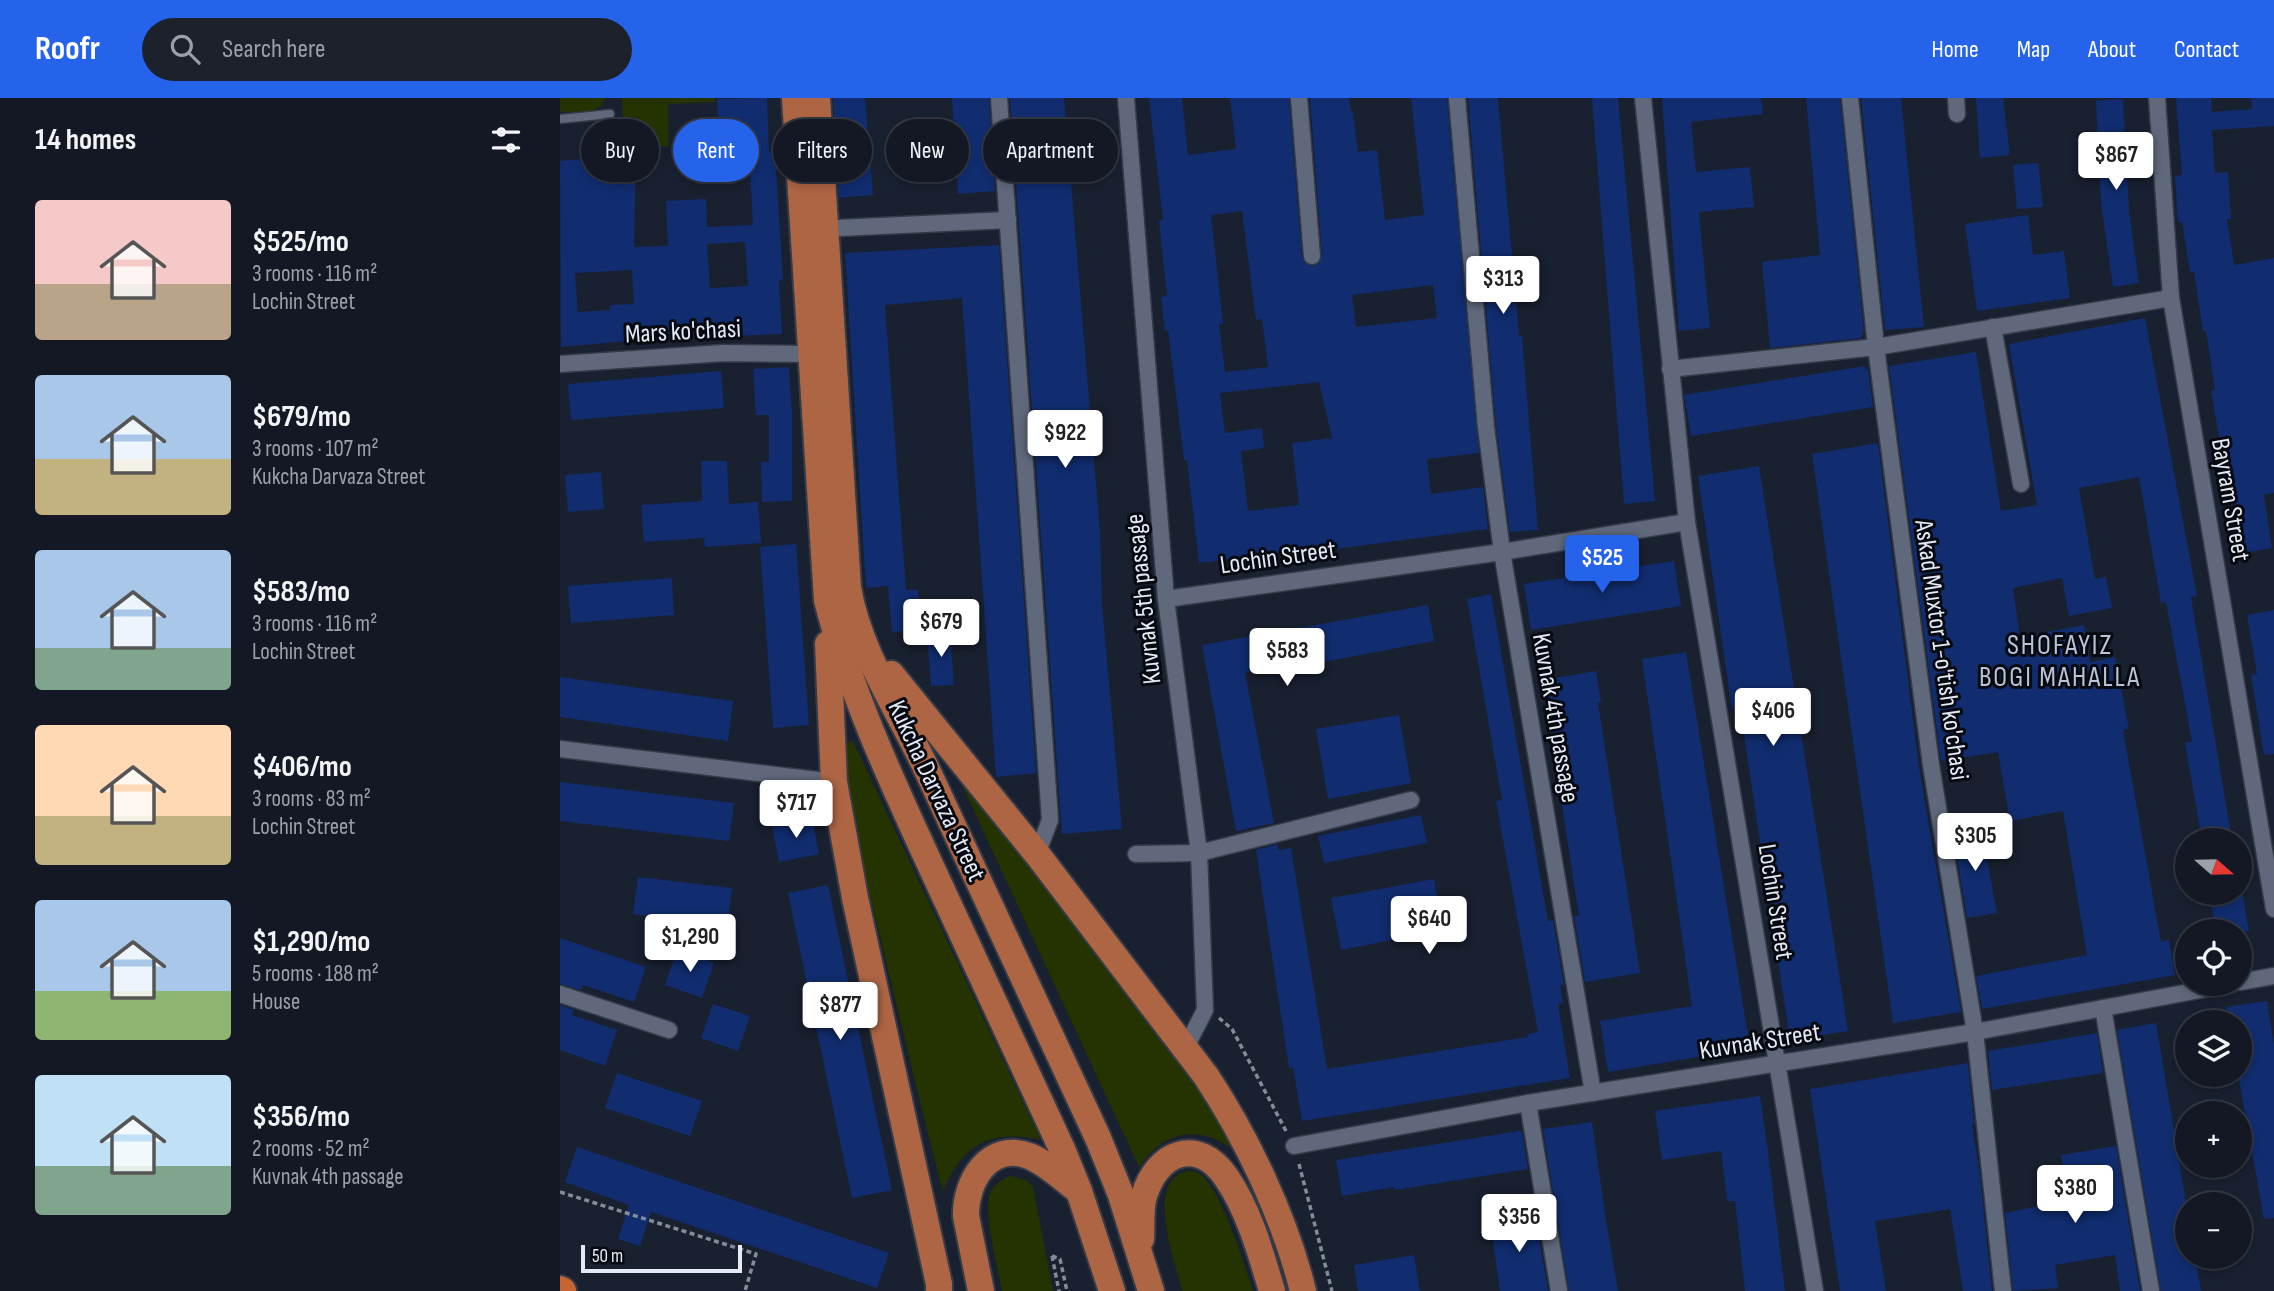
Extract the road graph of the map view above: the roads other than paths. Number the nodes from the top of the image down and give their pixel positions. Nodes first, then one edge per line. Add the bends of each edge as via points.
1 (795, 98) edge
2 (817, 98) edge
3 (999, 98) edge
4 (1126, 98) edge
5 (1299, 98) edge
6 (1457, 98) edge
7 (1643, 98) edge
8 (1850, 98) edge
9 (2157, 98) edge
10 (610, 114) dead end
11 (560, 119) edge
12 (1008, 220) junction
13 (815, 229) junction
14 (1312, 256) dead end
15 (2171, 298) junction
16 (1993, 327) junction
17 (1876, 347) junction
18 (821, 354) junction
19 (560, 364) edge
20 (1670, 369) junction
21 (2021, 485) dead end
22 (1687, 522) junction
23 (1502, 552) junction
24 (1166, 599) junction
25 (827, 600) junction
26 (861, 637) junction
27 (560, 749) edge
28 (834, 782) junction
29 (1411, 800) dead end
30 (1037, 853) junction
31 (1199, 853) junction
32 (1136, 854) dead end
33 (2274, 909) edge
34 (2274, 975) edge
35 (2252, 980) edge
36 (560, 994) edge
37 (2175, 995) edge
38 (2102, 1009) junction
39 (669, 1030) dead end
40 (1975, 1032) junction
41 (1186, 1047) junction
42 (1776, 1064) junction
43 (1593, 1093) junction
44 (1528, 1103) junction
45 (1294, 1146) road end
46 (1079, 1191) junction
47 (1141, 1254) junction
48 (939, 1291) edge
49 (981, 1291) edge
50 (1112, 1291) edge
51 (1151, 1291) edge
52 (1272, 1291) edge
53 (1303, 1291) edge
54 (1559, 1291) edge
55 (1815, 1291) edge
56 (2003, 1291) edge
57 (2151, 1291) edge

1 - 13 main road, Kukcha Darvaza Street
2 - 13 main road, Kukcha Darvaza Street
3 - 12 street
4 - 24 street, Kuvnak 5th passage
5 - 14 street
6 - 23 street, Kuvnak 4th passage via 1486,427
7 - 20 street, Lochin Street
8 - 17 street, Askad Muxtor 1-o'tish ko'chasi
9 - 15 street, Bayram Street
10 - 11 lane
12 - 13 street
12 - 30 street via 1050,820
13 - 18 main road, Kukcha Darvaza Street
15 - 16 street
15 - 33 street, Bayram Street
16 - 17 street
16 - 21 street
17 - 20 street
17 - 40 street, Askad Muxtor 1-o'tish ko'chasi via 1931,765
18 - 19 street, Mars ko'chasi via 724,353
18 - 25 main road, Kukcha Darvaza Street
18 - 26 main road, Kukcha Darvaza Street via 848,588
20 - 22 street, Lochin Street
22 - 23 street, Lochin Street
22 - 42 street, Lochin Street
23 - 24 street, Lochin Street
23 - 43 street, Kuvnak 4th passage
24 - 31 street, Kuvnak 5th passage
25 - 28 main road
25 - 46 main road, Kukcha Darvaza Street via 864,716
26 - 30 main road
26 - 47 main road, Kukcha Darvaza Street via 1098,1138
27 - 28 street
28 - 48 main road
29 - 31 street
30 - 41 main road
31 - 32 street
31 - 41 street, Kuvnak 5th passage via 1205,1010
34 - 35 street
36 - 39 street
37 - 38 street, Kuvnаk Street
38 - 40 street, Kuvnаk Street
38 - 57 street
40 - 42 street, Kuvnаk Street
40 - 56 street, Askad Muxtor 1-o'tish ko'chasi
41 - 53 main road via 1248,1148
42 - 43 street, Kuvnаk Street
42 - 55 street, Lochin Street
43 - 44 street, Kuvnаk Street
44 - 45 street, Kuvnаk Street
44 - 54 street
46 - 49 main road via 1020,1154 1000,1155 983,1166 965,1205
46 - 50 main road, Kukcha Darvaza Street
47 - 51 main road, Kukcha Darvaza Street
47 - 52 main road via 1143,1203 1150,1181 1175,1155 1198,1154 1228,1180

